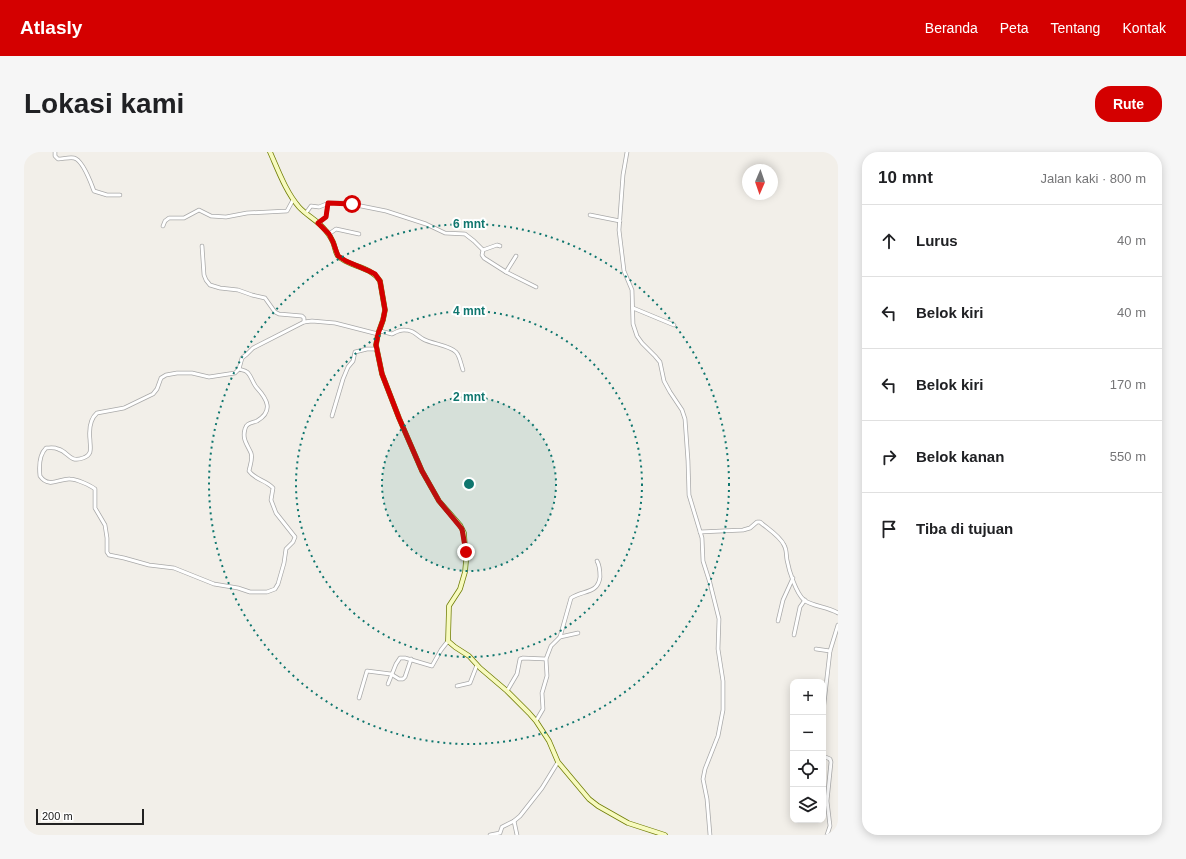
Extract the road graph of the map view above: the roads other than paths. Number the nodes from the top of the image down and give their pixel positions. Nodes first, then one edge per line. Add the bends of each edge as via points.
1 (55, 152) edge
2 (270, 152) edge
3 (627, 152) edge
4 (120, 195) dead end
5 (293, 200) junction
6 (328, 203) junction
7 (306, 213) junction
8 (590, 215) dead end
9 (620, 221) junction
10 (318, 223) junction
11 (163, 226) dead end
12 (329, 234) junction
13 (359, 234) dead end
14 (202, 246) dead end
15 (500, 246) dead end
16 (483, 250) junction
17 (516, 256) dead end
18 (506, 272) junction
19 (536, 287) dead end
20 (632, 308) junction
21 (304, 322) junction
22 (674, 325) dead end
23 (379, 332) junction
24 (376, 349) junction
25 (239, 369) junction
26 (463, 370) dead end
27 (332, 416) dead end
28 (700, 532) junction
29 (597, 561) dead end
30 (793, 578) junction
31 (805, 600) junction
32 (838, 613) edge
33 (778, 621) dead end
34 (838, 625) edge
35 (578, 633) dead end
36 (794, 635) dead end
37 (560, 636) junction
38 (448, 641) junction
39 (816, 649) dead end
40 (830, 650) junction
41 (411, 659) junction
42 (546, 659) junction
43 (477, 665) junction
44 (392, 674) junction
45 (388, 684) dead end
46 (826, 685) edge
47 (457, 686) dead end
48 (507, 692) junction
49 (359, 698) dead end
50 (536, 721) junction
51 (826, 757) edge
52 (558, 762) junction
53 (514, 821) junction
54 (490, 835) edge
55 (517, 835) edge
56 (665, 835) edge
57 (710, 835) edge
58 (827, 835) edge

1 - 4 street via 58,159 77,160 85,170 94,191
2 - 5 street
3 - 9 street
5 - 7 street
5 - 11 street via 287,210 226,217 209,215 199,210 184,218 168,218
6 - 7 street via 319,207 311,206
6 - 10 street via 326,217
6 - 16 street via 366,206 398,214 445,233 465,234
7 - 10 street
8 - 9 street
9 - 20 street via 622,257 624,271 632,290
10 - 12 street
12 - 13 street via 336,229
12 - 23 street via 338,256 375,274 380,281 385,310
14 - 21 street via 204,275 210,285 265,298 276,313 302,316
15 - 16 street
16 - 18 street via 483,256
17 - 18 street
18 - 19 street
20 - 22 street
20 - 28 street via 632,324 637,336 660,362 664,381 682,410 688,461 688,494
21 - 23 street via 335,322
21 - 25 street via 253,348 242,358
23 - 24 street
23 - 26 street via 392,334 400,330 409,330 418,334 424,340 456,352
24 - 27 street via 355,352 343,379
24 - 38 street via 384,380 419,464 439,501 463,531 466,567 460,589 449,606
25 - 25 street via 249,374 267,402 266,412 245,429 245,440 251,453 250,471 256,478 273,488 271,500 276,513 295,537 286,549 277,587 267,592 250,592 206,582 174,568 109,555 105,525 95,508 95,488 70,479 54,482 41,478 39,473 43,451 46,448 57,448 70,458 88,456 94,415 124,408 153,394 161,378 166,375 192,373 215,377 235,373
28 - 30 street via 743,530 759,522 783,543
28 - 57 street via 703,561 719,619 718,649 724,690 721,726 703,779 708,800
29 - 37 street via 600,565 598,584 594,589 571,598
30 - 31 street
30 - 33 street via 782,600
31 - 32 street
31 - 36 street via 800,607
34 - 40 street
35 - 37 street
37 - 42 street via 551,646
38 - 41 street via 432,666
38 - 43 street
39 - 40 street
40 - 46 street
41 - 44 street via 400,658
41 - 44 street via 404,678 399,679
42 - 48 street via 520,659 517,674
42 - 50 street via 543,710
43 - 47 street via 470,683
43 - 48 street
44 - 45 street
44 - 49 street via 367,670
48 - 50 street
50 - 52 street
51 - 58 street via 831,762 828,801 830,826
52 - 53 street via 537,794
52 - 56 street via 593,803 628,823
53 - 54 street via 502,827 500,833
53 - 55 street

